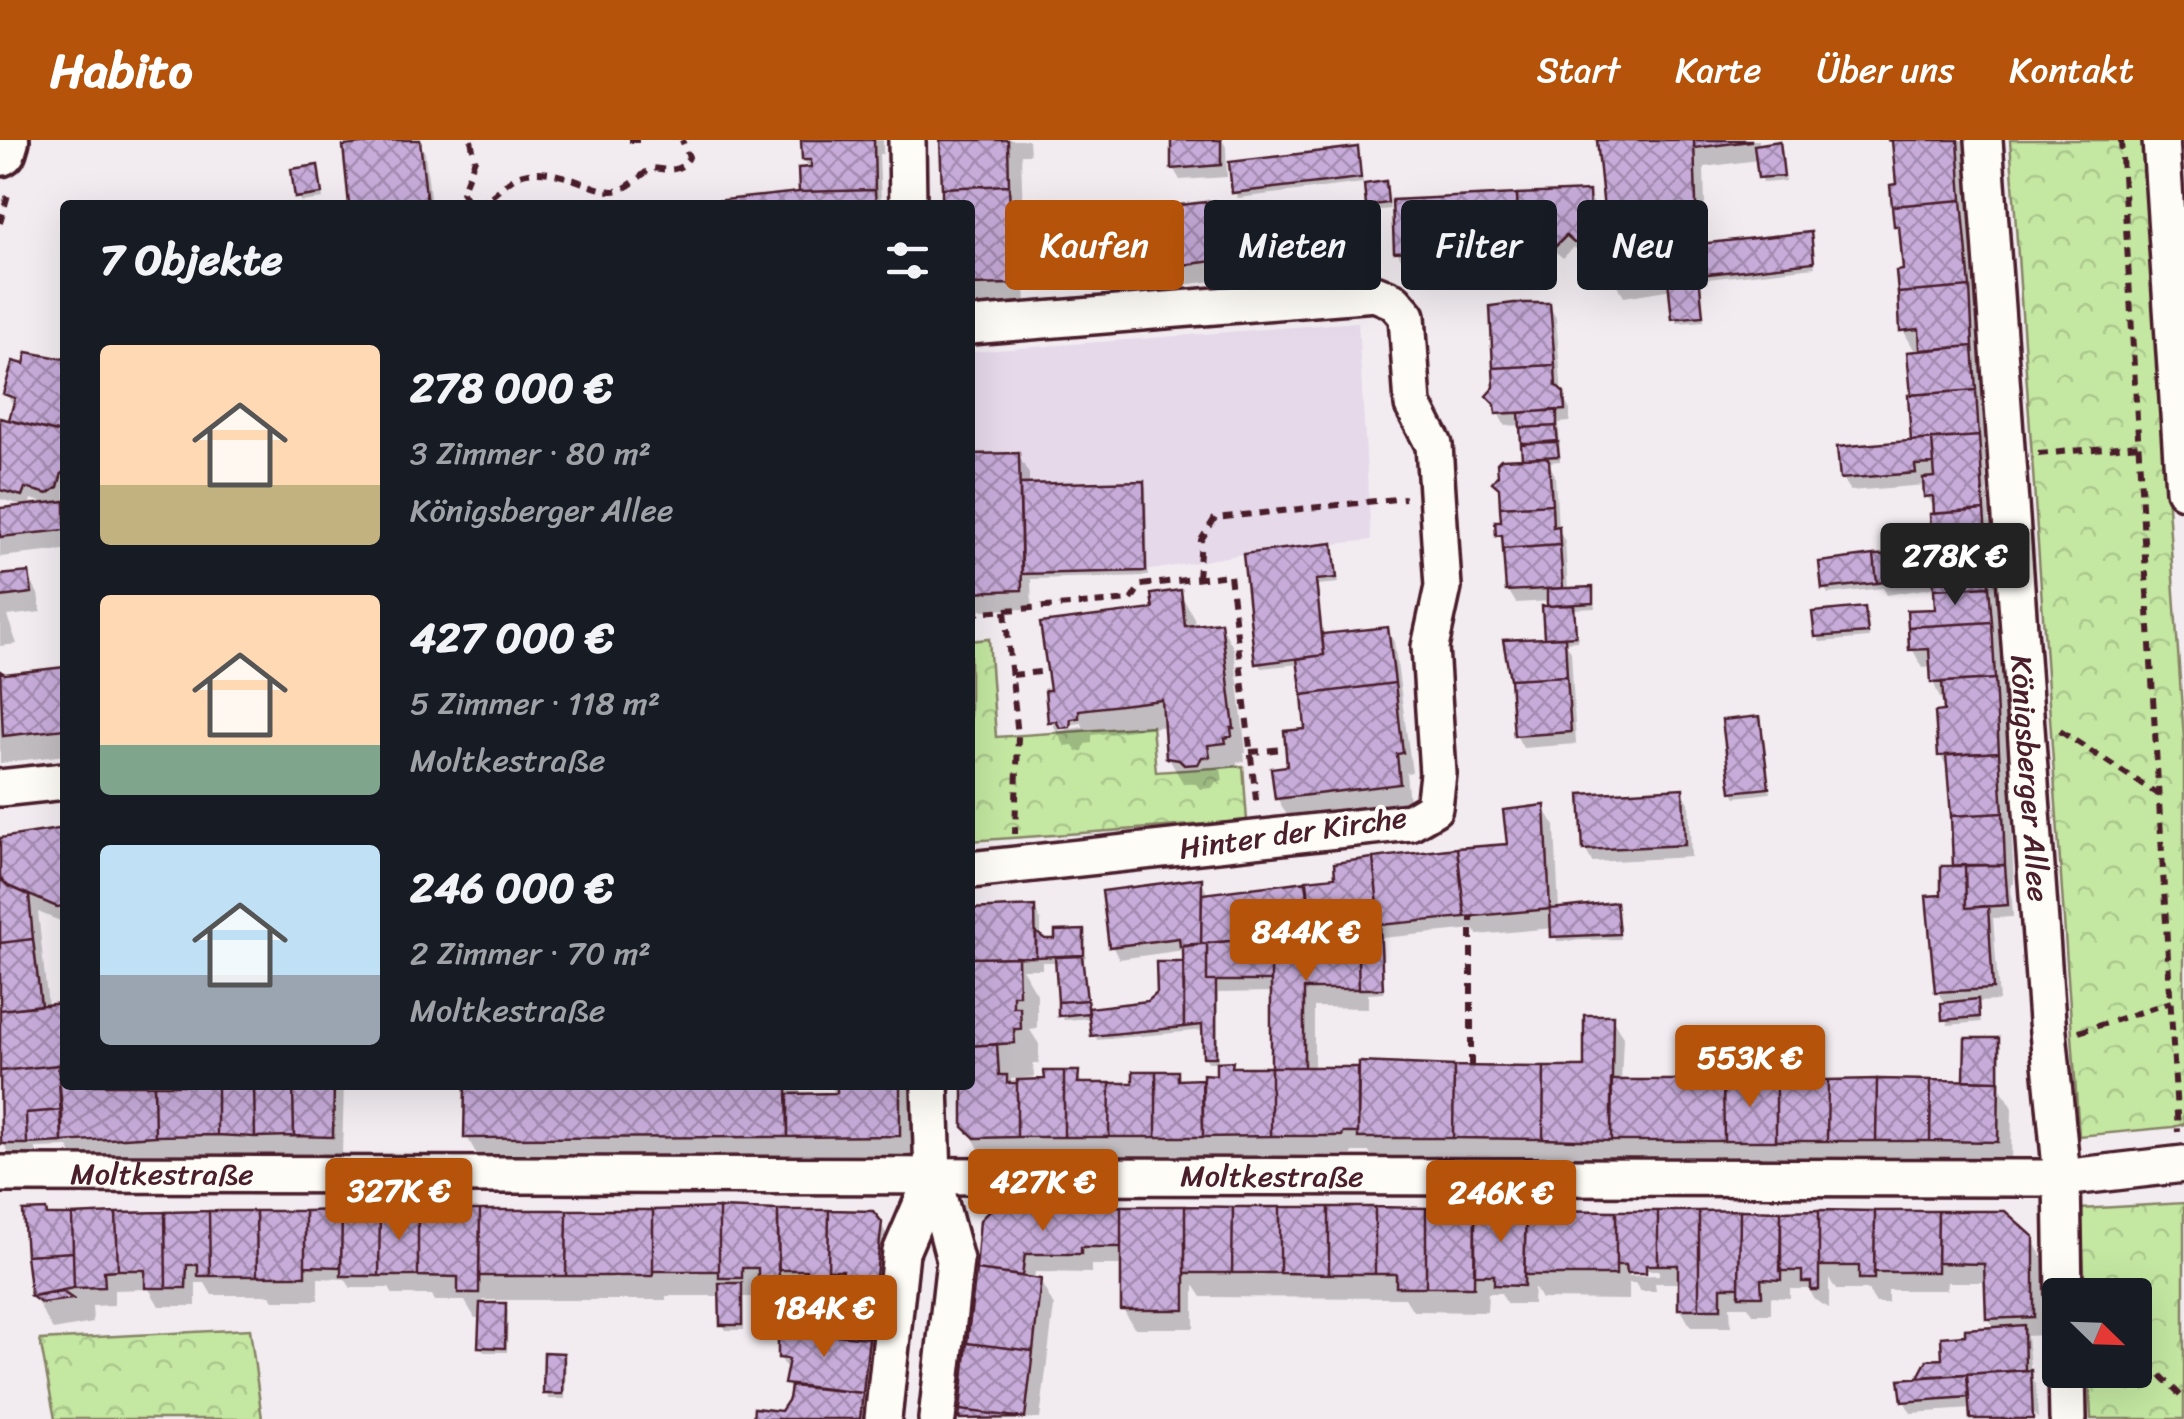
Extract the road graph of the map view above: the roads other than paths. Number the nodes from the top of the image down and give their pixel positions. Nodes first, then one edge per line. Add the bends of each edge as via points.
1 (3, 140) edge
2 (907, 140) edge
3 (1984, 140) edge
4 (2161, 140) edge
5 (0, 150) edge
6 (908, 200) edge
7 (975, 326) edge
8 (2184, 490) edge
9 (60, 782) edge
10 (0, 788) edge
11 (975, 869) edge
12 (930, 1090) edge
13 (2182, 1165) edge
14 (0, 1174) edge
15 (933, 1177) junction
16 (2062, 1178) junction
17 (2064, 1278) edge
18 (2067, 1388) edge
19 (882, 1419) edge
20 (937, 1419) edge
21 (2068, 1419) edge

1 - 5 main road
2 - 6 street
3 - 16 street, Königsberger Allee
4 - 8 street
7 - 11 street, Hinter der Kirche via 1375,294 1394,300 1407,316 1414,404 1434,445 1443,587 1430,647 1434,808 1410,822
9 - 10 street
12 - 15 street
13 - 16 street, Moltkestraße
14 - 15 street, Moltkestraße
15 - 16 street, Moltkestraße
15 - 19 street via 901,1252
15 - 20 street via 955,1260
16 - 17 street, Königsberger Allee
18 - 21 street

